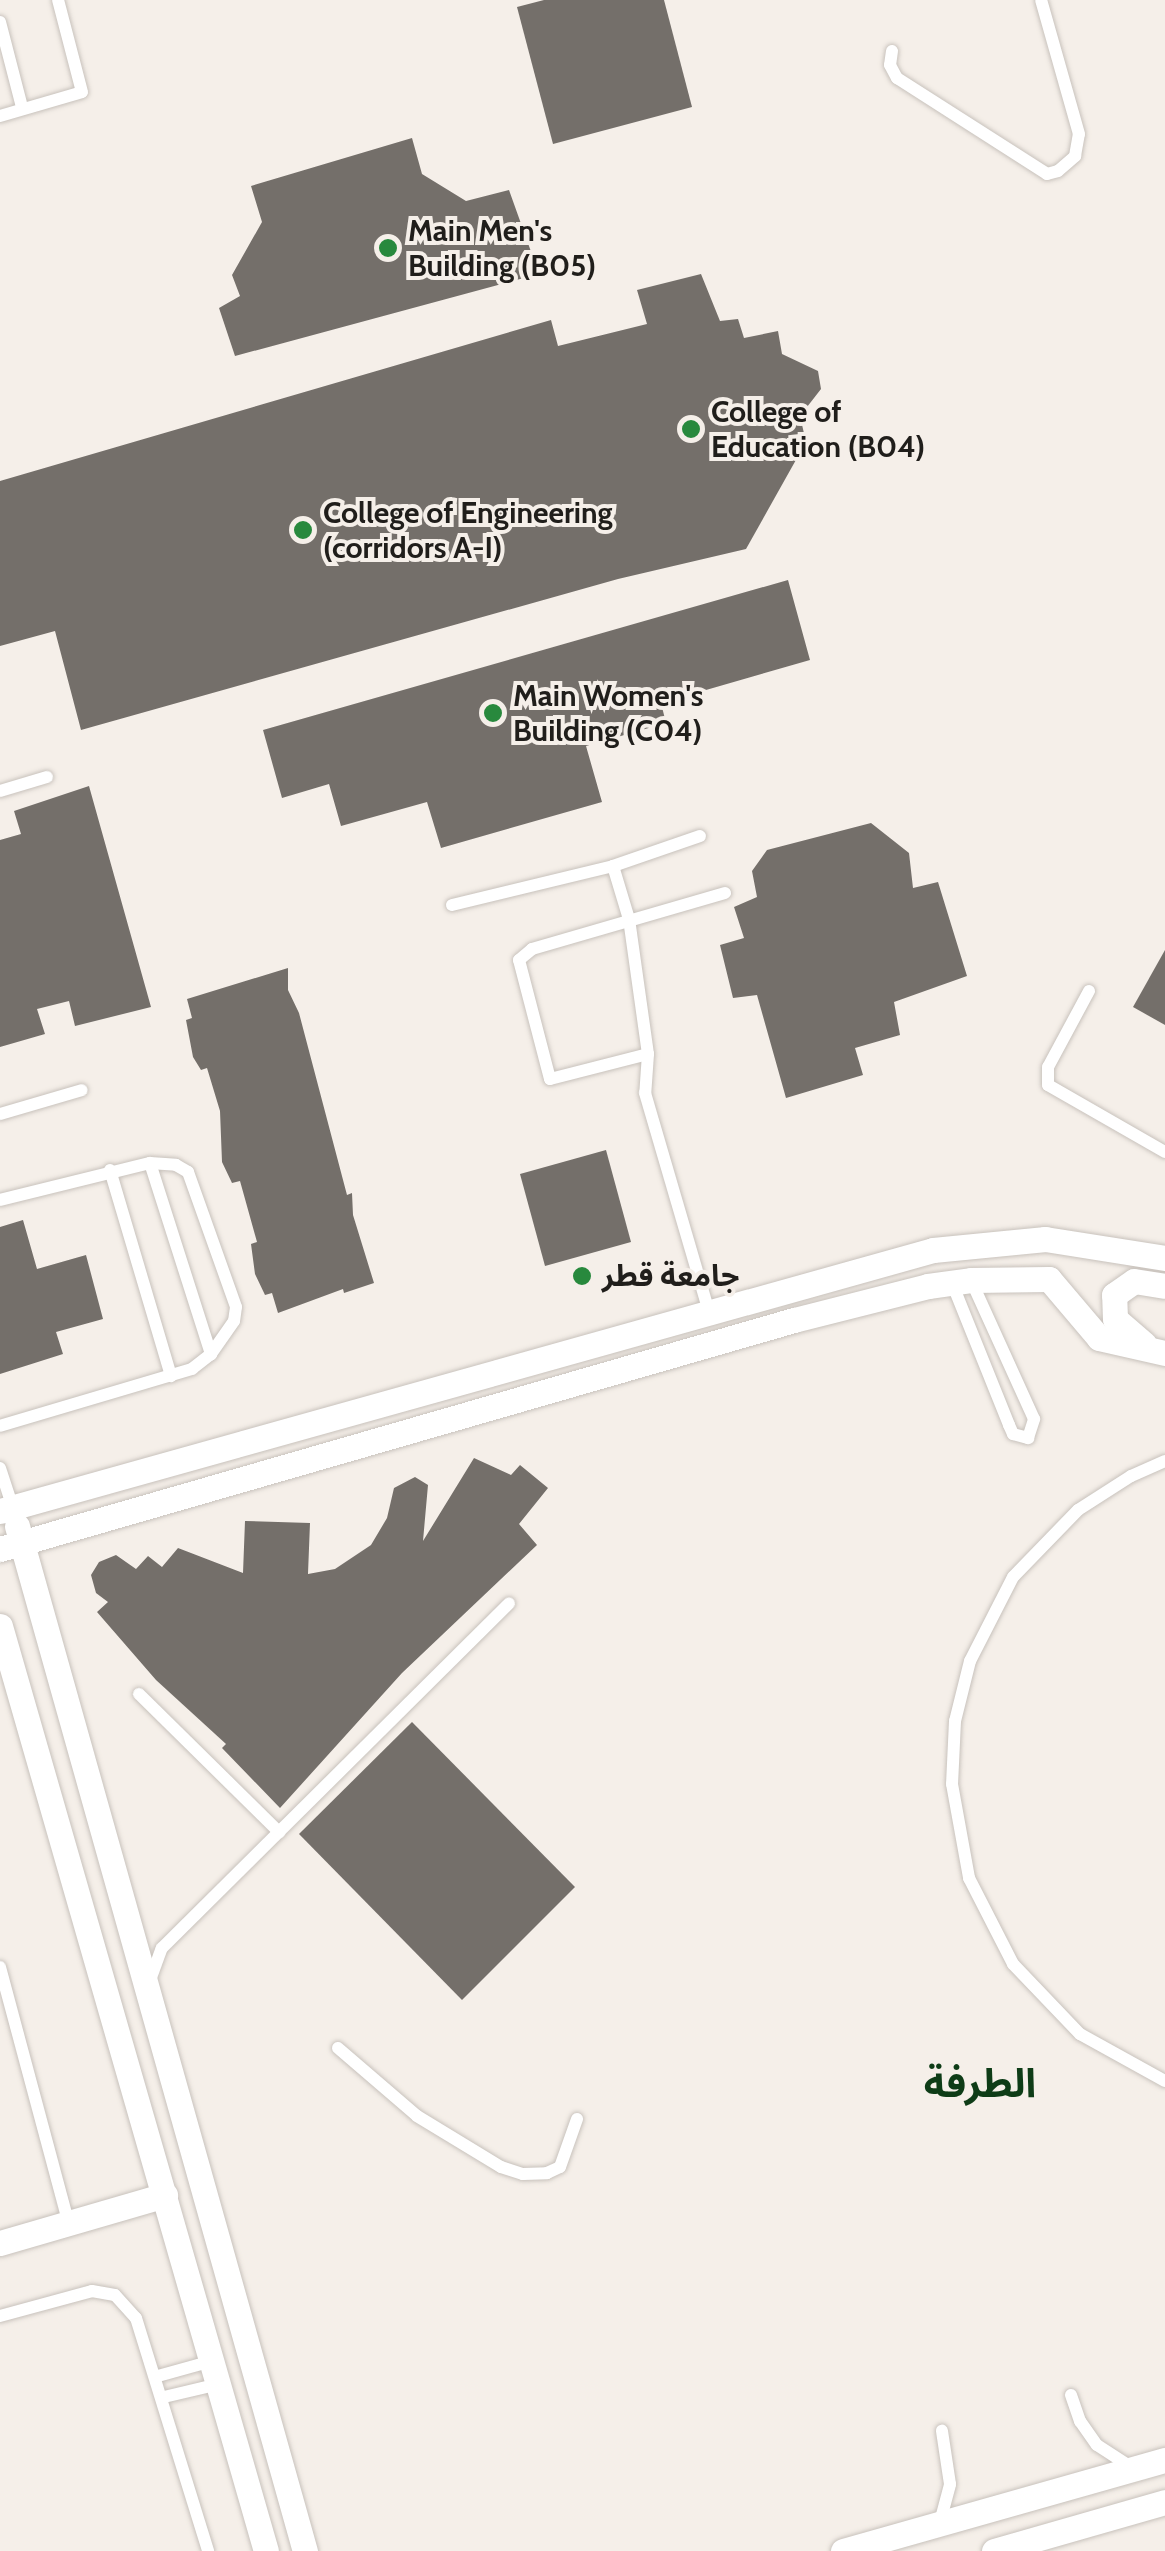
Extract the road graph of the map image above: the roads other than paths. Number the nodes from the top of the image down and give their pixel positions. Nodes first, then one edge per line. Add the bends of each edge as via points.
1 (58, 0) edge
2 (1042, 0) edge
3 (0, 22) edge
4 (892, 51) dead end
5 (22, 108) junction
6 (0, 116) edge
7 (47, 777) dead end
8 (0, 791) edge
9 (700, 836) dead end
10 (613, 866) junction
11 (725, 892) dead end
12 (452, 905) dead end
13 (629, 919) junction
14 (1089, 990) dead end
15 (648, 1054) junction
16 (82, 1090) dead end
17 (0, 1114) edge
18 (1165, 1152) edge
19 (150, 1163) junction
20 (110, 1170) junction
21 (0, 1200) edge
22 (1165, 1258) edge
23 (962, 1281) junction
24 (1165, 1286) edge
25 (787, 1290) junction
26 (709, 1312) junction
27 (794, 1320) junction
28 (1158, 1352) edge
29 (211, 1354) junction
30 (171, 1376) junction
31 (0, 1426) edge
32 (1165, 1460) edge
33 (0, 1468) edge
34 (6, 1510) edge
35 (10, 1545) edge
36 (508, 1604) dead end
37 (0, 1626) edge
38 (6, 1671) edge
39 (139, 1694) dead end
40 (278, 1832) junction
41 (107, 1850) junction
42 (67, 1861) junction
43 (0, 1968) edge
44 (146, 1990) junction
45 (338, 2048) dead end
46 (1165, 2080) edge
47 (577, 2119) dead end
48 (197, 2170) junction
49 (165, 2198) junction
50 (207, 2208) junction
51 (68, 2224) junction
52 (0, 2243) edge
53 (0, 2316) edge
54 (216, 2372) junction
55 (158, 2376) junction
56 (1071, 2395) dead end
57 (164, 2397) junction
58 (942, 2431) dead end
59 (1165, 2460) edge
60 (1134, 2468) junction
61 (1165, 2502) edge
62 (939, 2524) junction
63 (208, 2551) edge
64 (266, 2551) edge
65 (305, 2551) edge
66 (843, 2551) edge
67 (994, 2551) edge

1 - 5 lane via 82,92
2 - 4 lane via 1079,134 1075,156 1058,171 1047,174 897,78
3 - 5 lane
5 - 6 lane
7 - 8 lane
9 - 10 lane
10 - 12 lane
10 - 13 lane
11 - 13 lane
13 - 15 lane
13 - 15 lane via 532,949 519,960 550,1079
14 - 18 lane via 1048,1067 1048,1085
15 - 26 lane via 645,1093
16 - 17 lane
19 - 20 lane
19 - 29 lane
19 - 29 lane via 188,1172 236,1307
20 - 21 lane
20 - 30 lane
22 - 25 street via 1089,1243 996,1242 933,1250
23 - 23 lane via 1009,1426 1028,1438 1034,1420
23 - 27 street
23 - 28 street via 1049,1279 1099,1338
24 - 28 street via 1126,1284 1112,1303 1120,1326
25 - 26 street
25 - 27 street
26 - 34 street
27 - 35 street
29 - 30 lane
30 - 31 lane
32 - 46 lane via 1078,1510 1013,1578 970,1661 952,1752 960,1847 1004,1950 1080,2034
33 - 34 lane
34 - 35 street
35 - 41 street
36 - 40 lane
37 - 38 street
38 - 42 street
39 - 40 lane
40 - 44 lane via 162,1948
41 - 42 street
41 - 44 street
42 - 49 street
43 - 51 lane
44 - 48 street
45 - 47 lane via 439,2132 523,2174 560,2167
48 - 49 street
48 - 50 street
49 - 50 street
49 - 51 street
49 - 54 street
50 - 65 street
51 - 52 street
53 - 55 lane via 92,2291 115,2294 136,2318
54 - 55 lane
54 - 57 lane
54 - 64 street
55 - 57 lane
56 - 60 lane via 1097,2445
57 - 63 lane
58 - 62 lane via 950,2484
59 - 60 street
60 - 62 street
61 - 67 street
62 - 66 street

